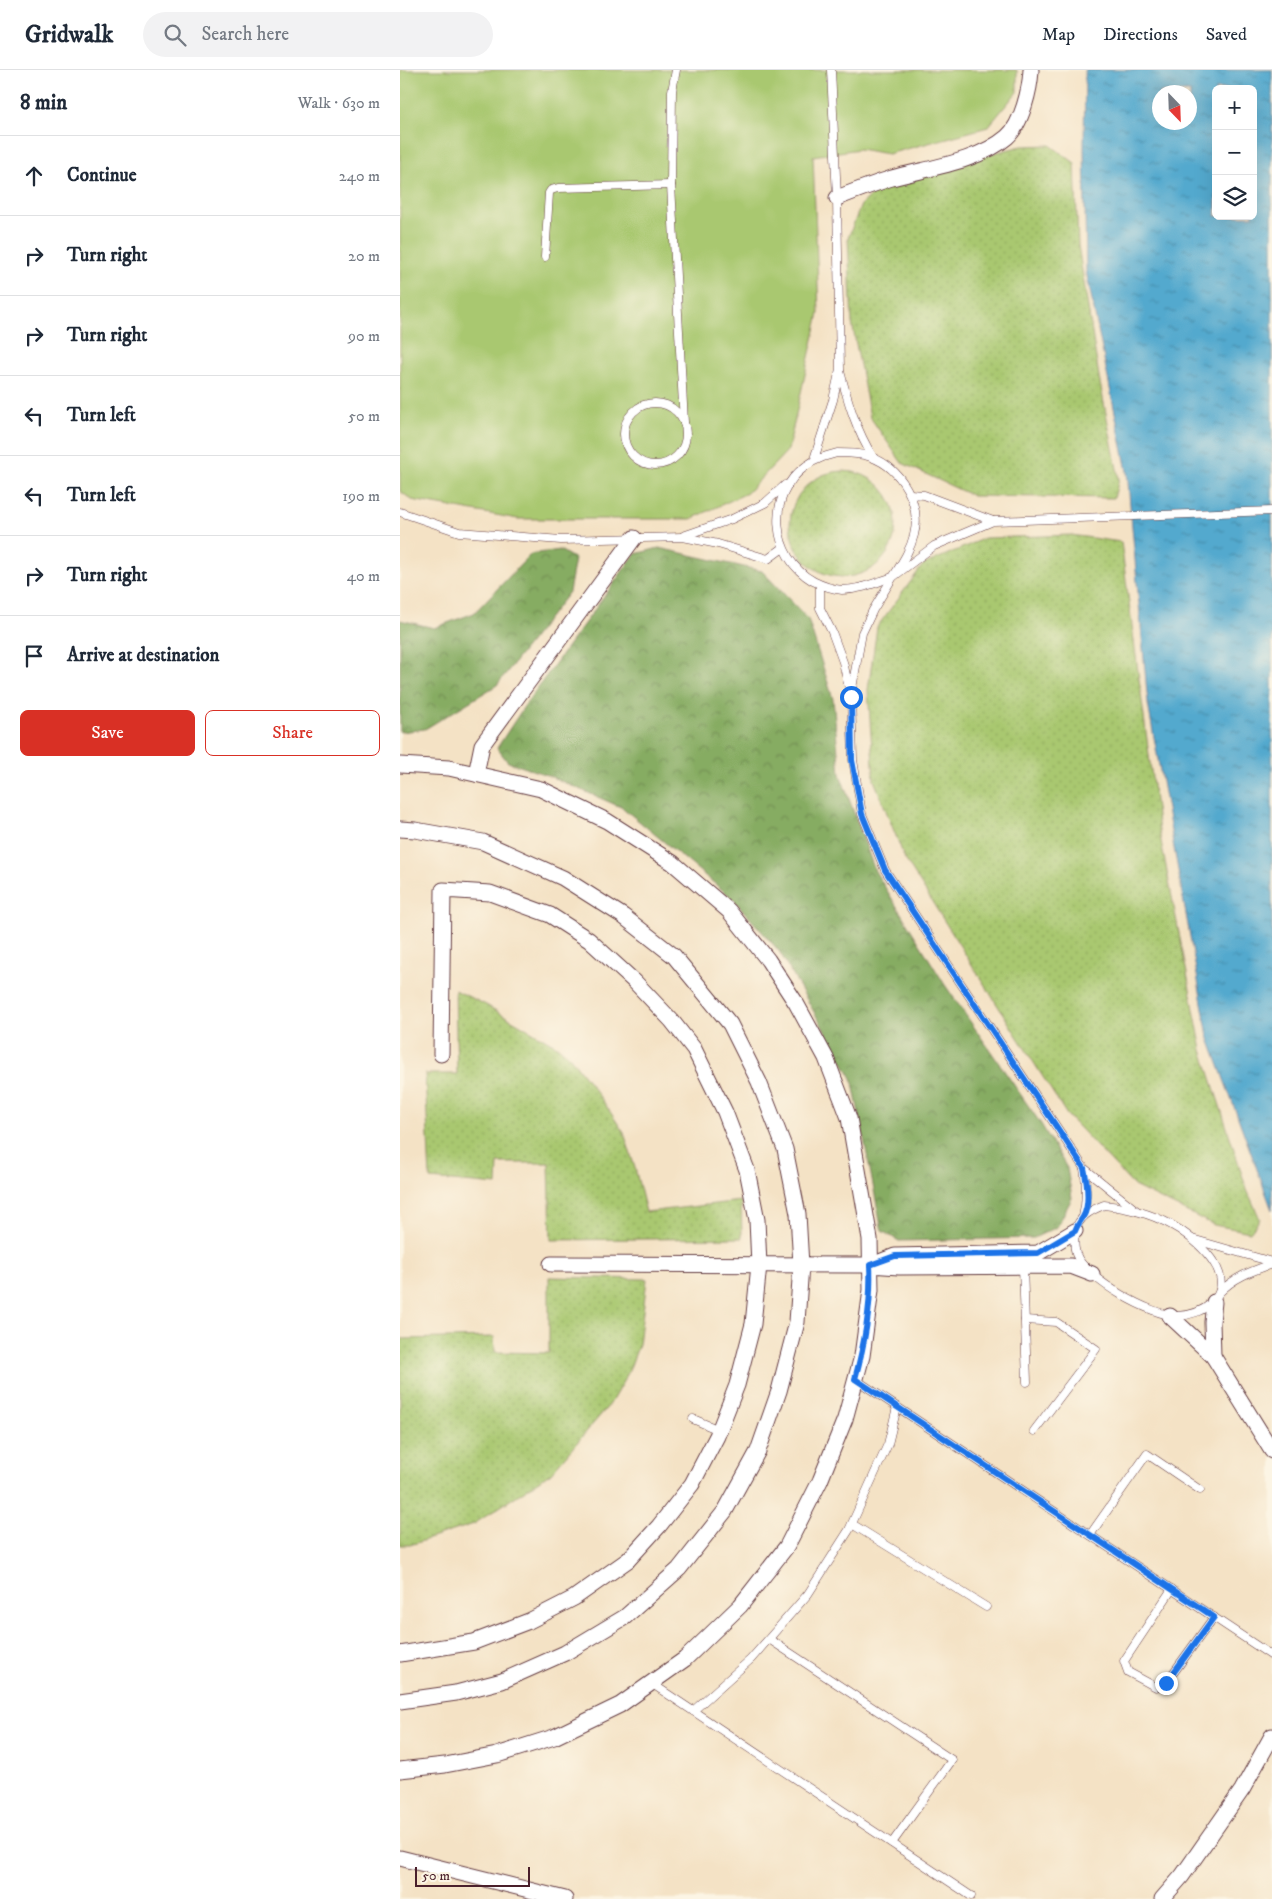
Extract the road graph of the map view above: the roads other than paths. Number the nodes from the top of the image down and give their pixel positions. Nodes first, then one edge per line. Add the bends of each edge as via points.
1 (676, 70) edge
2 (831, 70) edge
3 (1031, 70) edge
4 (671, 185) junction
5 (837, 198) junction
6 (545, 257) dead end
7 (840, 369) junction
8 (684, 423) junction
9 (872, 457) junction
10 (819, 458) junction
11 (792, 478) junction
12 (910, 494) junction
13 (1272, 510) edge
14 (400, 512) edge
15 (993, 521) junction
16 (682, 536) junction
17 (634, 538) junction
18 (783, 548) junction
19 (893, 577) junction
20 (820, 585) junction
21 (851, 697) junction
22 (400, 764) edge
23 (476, 774) junction
24 (400, 829) edge
25 (441, 1054) dead end
26 (1084, 1168) junction
27 (1137, 1211) junction
28 (1083, 1217) junction
29 (1075, 1231) junction
30 (1190, 1238) junction
31 (1272, 1263) edge
32 (551, 1264) dead end
33 (759, 1265) junction
34 (800, 1265) junction
35 (870, 1265) junction
36 (1023, 1266) junction
37 (1092, 1274) junction
38 (1215, 1299) junction
39 (1170, 1316) junction
40 (1025, 1320) junction
41 (1213, 1356) junction
42 (855, 1379) junction
43 (1027, 1382) dead end
44 (897, 1407) junction
45 (693, 1419) dead end
46 (719, 1430) junction
47 (1034, 1431) dead end
48 (1272, 1451) edge
49 (1200, 1490) dead end
50 (852, 1524) junction
51 (1090, 1535) junction
52 (1172, 1589) junction
53 (986, 1607) dead end
54 (1214, 1617) junction
55 (769, 1639) junction
56 (400, 1654) edge
57 (1272, 1656) edge
58 (651, 1683) junction
59 (400, 1701) edge
60 (694, 1711) junction
61 (1272, 1736) edge
62 (428, 1767) junction
63 (400, 1770) edge
64 (400, 1780) edge
65 (892, 1843) junction
66 (400, 1858) edge
67 (971, 1896) dead end
68 (565, 1899) edge
69 (1162, 1899) edge

1 - 4 lane via 672,90
2 - 5 lane
3 - 5 street via 1030,91 1020,115 1008,136 988,150
4 - 6 lane via 554,188 549,193
4 - 8 lane
5 - 7 lane
7 - 9 lane via 850,410
7 - 10 lane via 815,456
8 - 8 lane via 686,433 681,451 664,464 644,463 627,450 624,434 628,419 643,406 662,404 671,408
9 - 10 lane via 837,453
9 - 12 lane via 888,466
10 - 11 lane
11 - 16 lane via 765,503 732,519
11 - 18 lane via 778,512
12 - 15 lane via 924,495
12 - 19 lane via 915,514 914,534 908,553
13 - 15 lane
14 - 17 lane via 459,532 561,540
15 - 19 lane via 934,546
16 - 17 lane
16 - 18 lane via 768,558
17 - 23 street via 482,746
18 - 20 lane via 792,564
19 - 20 lane via 860,588 840,590
19 - 21 lane via 862,633
20 - 21 lane via 820,608 843,662
21 - 26 lane via 852,760 862,814 885,870
22 - 23 street
23 - 35 street via 541,789 607,821 665,858 728,911 768,960 826,1058 850,1118 870,1239
24 - 34 street via 482,842 563,878 623,916 674,956 730,1024 759,1082 786,1149 798,1214
25 - 33 street via 443,890 490,893 550,915 589,940 635,982 694,1049 725,1112 747,1170 757,1220
26 - 27 lane
26 - 28 lane via 1087,1202
27 - 28 lane via 1104,1205
27 - 30 lane via 1179,1229
28 - 29 lane
29 - 35 street via 1038,1253 895,1256
29 - 37 lane via 1077,1256
30 - 31 lane
30 - 38 lane via 1216,1267 1220,1282
31 - 38 lane via 1227,1284
32 - 33 street
33 - 34 street
33 - 46 street via 753,1324 737,1385
34 - 35 street
34 - 59 street via 797,1322 779,1391 758,1451 725,1511 679,1569 625,1617 565,1653 502,1681 456,1693
35 - 36 street
35 - 42 street via 871,1290 862,1356
36 - 37 street via 1071,1266
36 - 40 lane
37 - 39 lane via 1140,1305
38 - 39 lane via 1201,1311
38 - 41 street
39 - 41 street
40 - 43 lane
40 - 47 lane via 1056,1322 1096,1349
41 - 48 street
42 - 44 lane
42 - 58 street via 845,1418 820,1481 787,1546 740,1606 685,1659
44 - 50 lane via 888,1444
44 - 51 lane
45 - 46 lane
46 - 56 street via 692,1484 659,1526 628,1560 574,1598 529,1621 474,1642
49 - 51 lane via 1147,1454
50 - 53 lane
50 - 55 lane via 808,1594
51 - 52 lane
52 - 54 lane
52 - 54 lane via 1124,1661 1128,1672 1156,1687 1166,1683
54 - 57 lane
55 - 60 lane via 752,1659
55 - 65 lane via 952,1760
58 - 60 lane
58 - 62 street via 620,1705 554,1737 497,1755
60 - 65 lane
61 - 69 street via 1242,1790 1182,1876
62 - 63 street
62 - 64 street
65 - 67 lane
66 - 68 street

